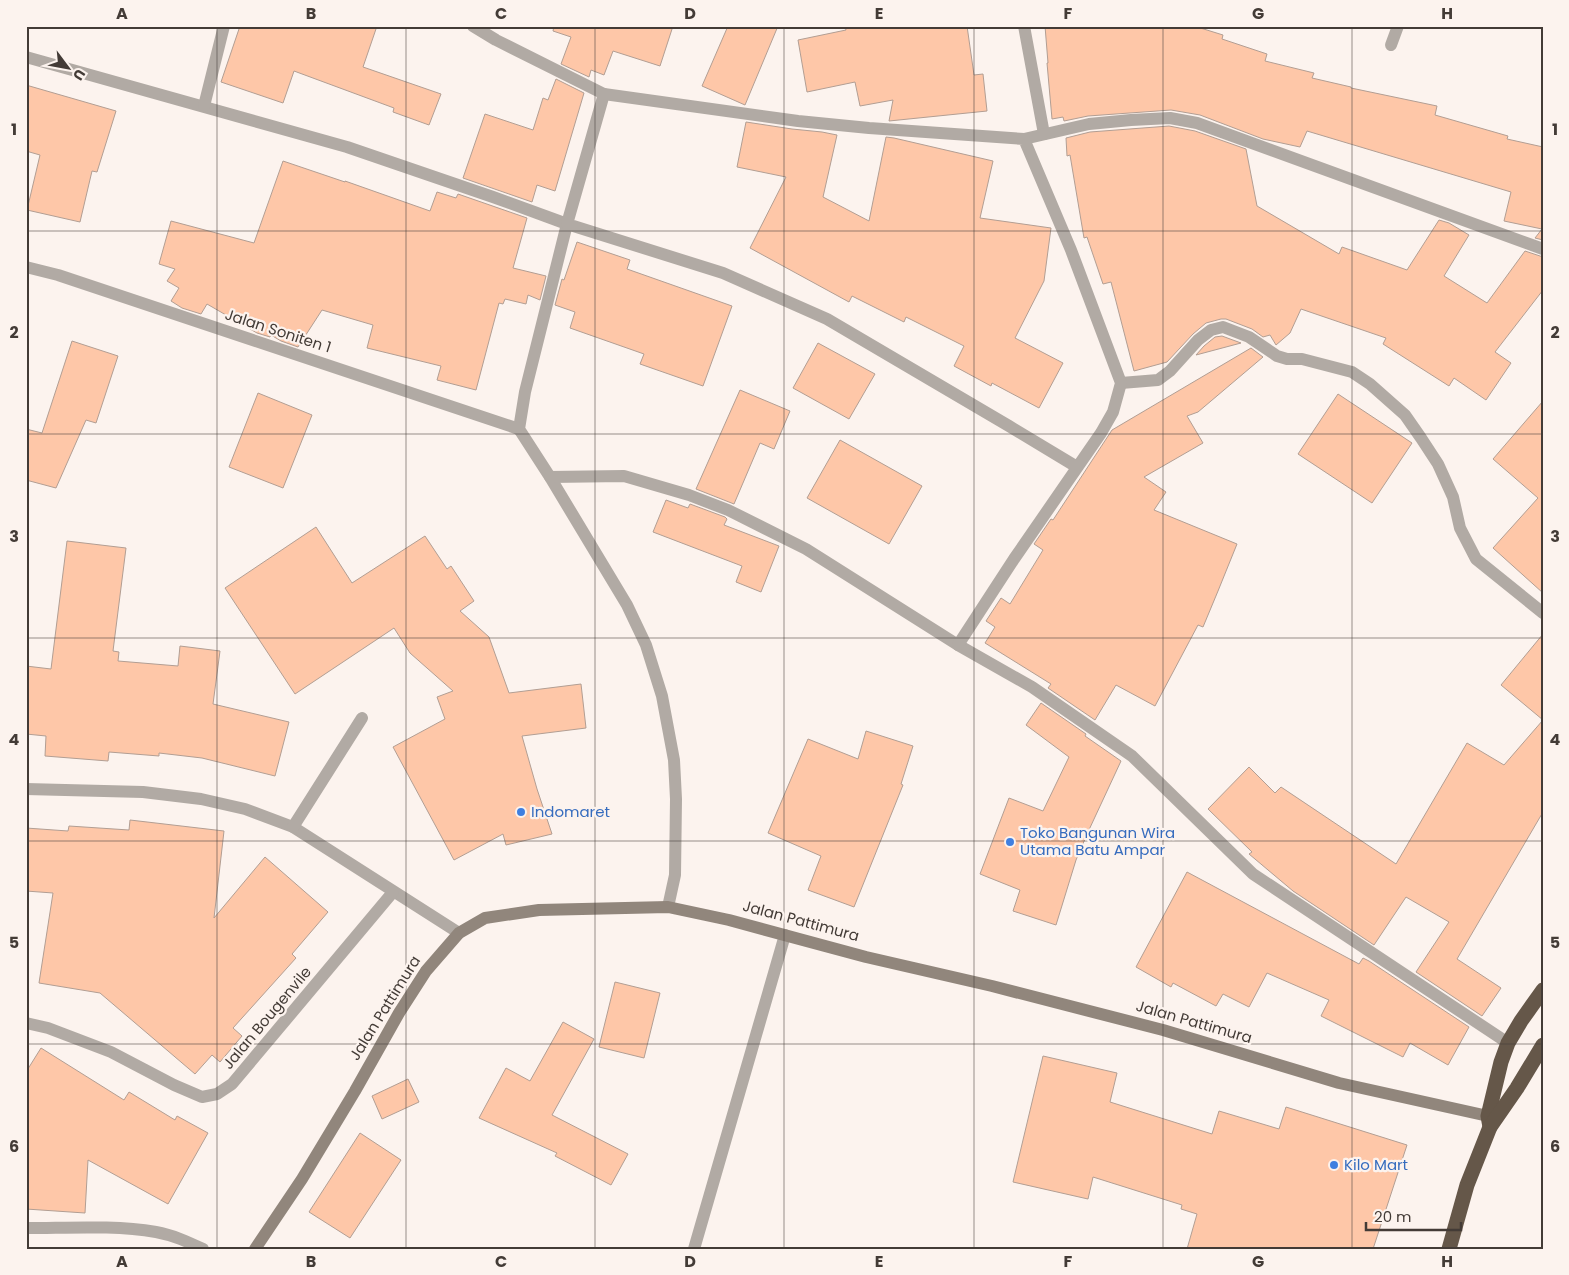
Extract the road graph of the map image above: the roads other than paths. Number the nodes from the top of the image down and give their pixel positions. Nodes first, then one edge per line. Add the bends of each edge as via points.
1 (224, 26) edge
2 (473, 26) edge
3 (1024, 26) edge
4 (1398, 26) edge
5 (1391, 45) dead end
6 (26, 57) edge
7 (604, 94) junction
8 (204, 106) junction
9 (1044, 134) junction
10 (1024, 139) junction
11 (567, 224) junction
12 (1543, 249) edge
13 (26, 266) edge
14 (1121, 383) junction
15 (519, 429) junction
16 (1077, 468) junction
17 (550, 477) junction
18 (1543, 613) edge
19 (958, 645) junction
20 (362, 718) dead end
21 (26, 789) edge
22 (293, 827) junction
23 (393, 892) junction
24 (668, 907) junction
25 (459, 933) junction
26 (785, 935) junction
27 (1543, 990) edge
28 (26, 1023) edge
29 (1508, 1043) junction
30 (1543, 1045) edge
31 (1491, 1120) junction
32 (26, 1228) edge
33 (203, 1249) edge
34 (255, 1249) edge
35 (694, 1249) edge
36 (1449, 1249) edge

1 - 8 street
2 - 7 street
3 - 9 street
4 - 5 street
6 - 8 street
7 - 10 street via 807,122
7 - 11 street
8 - 11 street via 347,147
9 - 10 street
9 - 12 street via 1089,124 1132,120 1170,118 1197,122
10 - 14 street via 1071,250
11 - 15 street via 525,392
11 - 16 street via 723,274 826,319
13 - 15 street, Jalan Soniten 1
14 - 16 street via 1113,412
14 - 18 street via 1158,380 1198,340 1211,330 1223,327 1249,337 1277,356 1302,359 1360,376 1405,415 1438,464 1453,497 1460,528 1476,559
15 - 17 street
16 - 19 street
17 - 19 street via 624,476 728,510 806,549
17 - 24 street via 627,605 646,645 662,696 674,760 676,799 675,875
19 - 29 street via 1032,686 1132,756 1253,874
20 - 22 street
21 - 22 street via 143,792 202,799 245,809
22 - 23 street
23 - 25 street
23 - 28 street, Jalan Bougenvile via 232,1084 217,1094 202,1097 111,1052
24 - 25 street, Jalan Pattimura via 539,910 485,918
24 - 26 street, Jalan Pattimura
25 - 34 street, Jalan Pattimura via 426,971 302,1179
26 - 31 street, Jalan Pattimura via 1163,1030 1339,1083
26 - 35 street
27 - 29 highway
29 - 31 highway via 1501,1062
30 - 31 highway
31 - 36 highway via 1467,1185
32 - 33 street via 120,1228 157,1232

